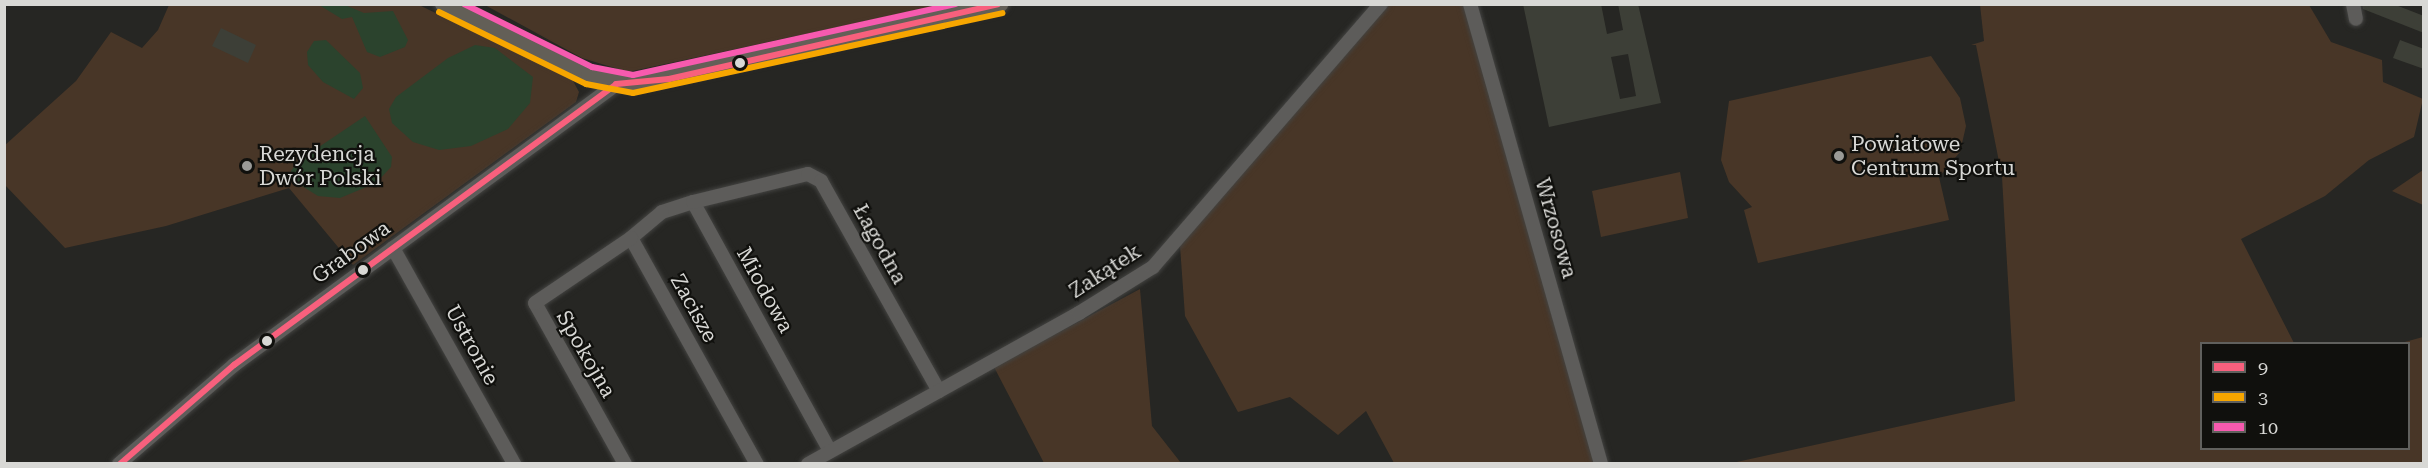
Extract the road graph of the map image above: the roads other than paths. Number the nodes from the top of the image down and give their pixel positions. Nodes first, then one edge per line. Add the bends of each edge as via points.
1 (443, 4) edge
2 (1000, 4) edge
3 (1381, 4) edge
4 (1470, 4) edge
5 (2353, 4) edge
6 (2356, 19) dead end
7 (616, 84) junction
8 (693, 202) junction
9 (631, 238) junction
10 (393, 248) junction
11 (939, 391) junction
12 (830, 451) junction
13 (119, 464) edge
14 (514, 464) edge
15 (625, 464) edge
16 (757, 464) edge
17 (808, 464) edge
18 (1601, 464) edge

1 - 7 main road via 580,72
2 - 7 main road via 657,81
3 - 11 street, Zakątek via 1153,267
4 - 18 street, Wrzosowa
5 - 6 street
7 - 10 street, Grabowa
8 - 9 street via 662,212
8 - 11 street, Łagodna via 808,174 821,181
8 - 12 street, Miodowa
9 - 15 street, Spokojna via 535,303
9 - 16 street, Zacisze
10 - 13 street, Grabowa via 234,364
10 - 14 street, Ustronie
11 - 12 street, Zakątek
12 - 17 street, Zakątek

